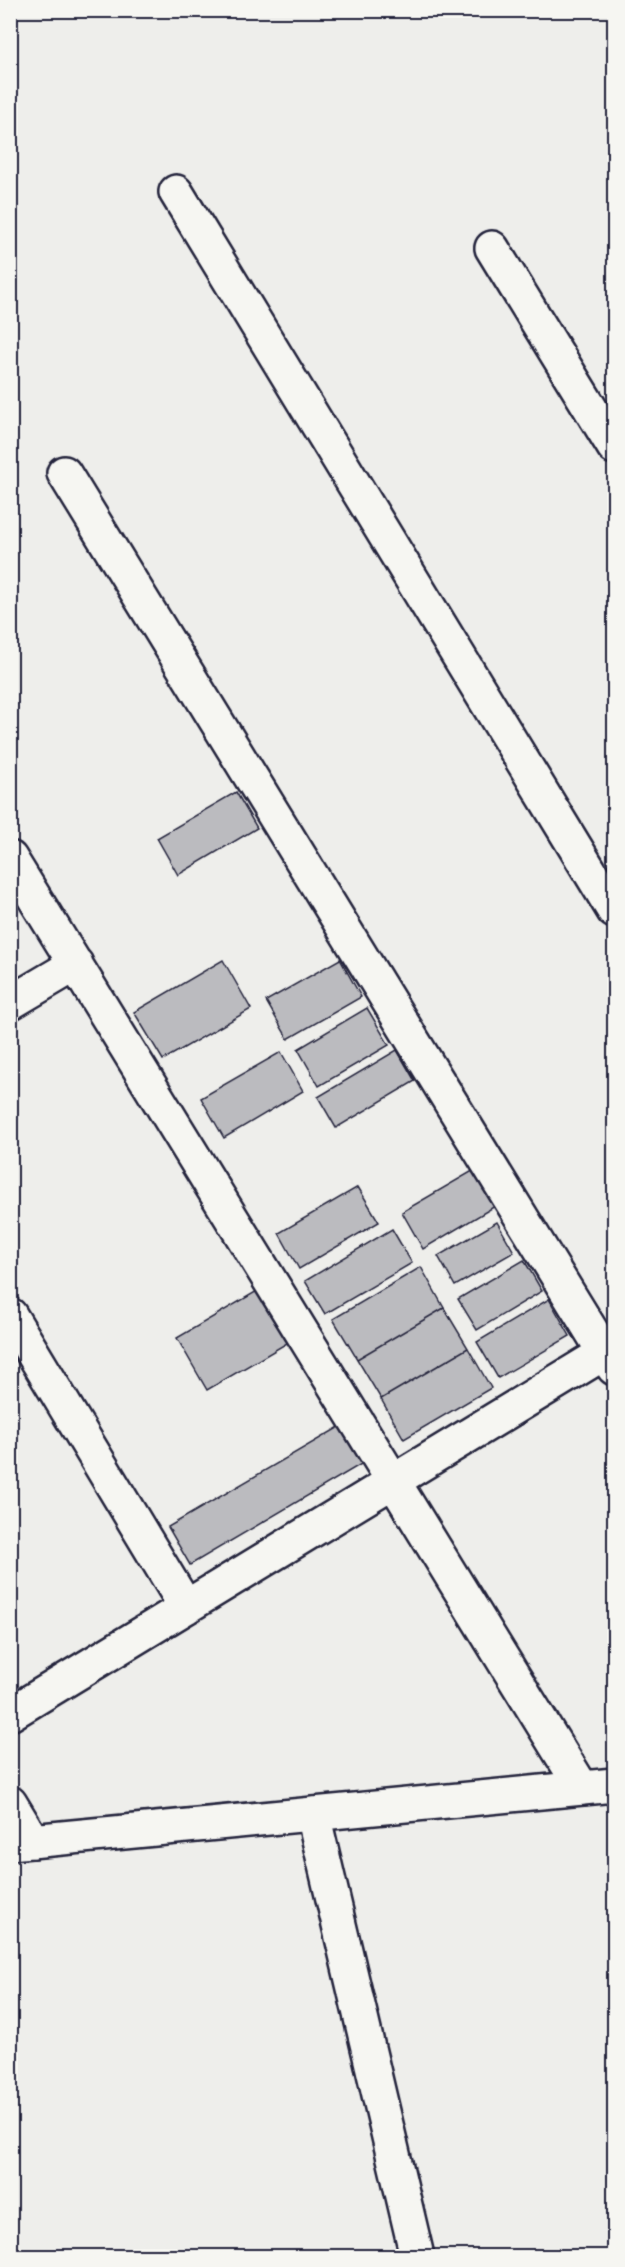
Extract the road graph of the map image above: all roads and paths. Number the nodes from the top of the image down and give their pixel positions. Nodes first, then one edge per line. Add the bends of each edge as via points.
1 (176, 192) dead end
2 (492, 248) dead end
3 (615, 447) edge
4 (64, 473) dead end
5 (10, 858) edge
6 (615, 911) edge
7 (76, 964) junction
8 (10, 1003) edge
9 (10, 1315) edge
10 (611, 1356) edge
11 (394, 1481) junction
12 (186, 1607) junction
13 (10, 1714) edge
14 (615, 1785) edge
15 (582, 1788) junction
16 (10, 1803) edge
17 (313, 1814) junction
18 (22, 1842) edge
19 (417, 2256) edge

1 - 6 street
2 - 3 street
4 - 10 street
5 - 7 street
7 - 8 street
7 - 11 street
9 - 12 street
10 - 11 street
11 - 12 street
11 - 15 street
12 - 13 street
14 - 15 street
15 - 17 street
16 - 18 street
17 - 18 street
17 - 19 street

